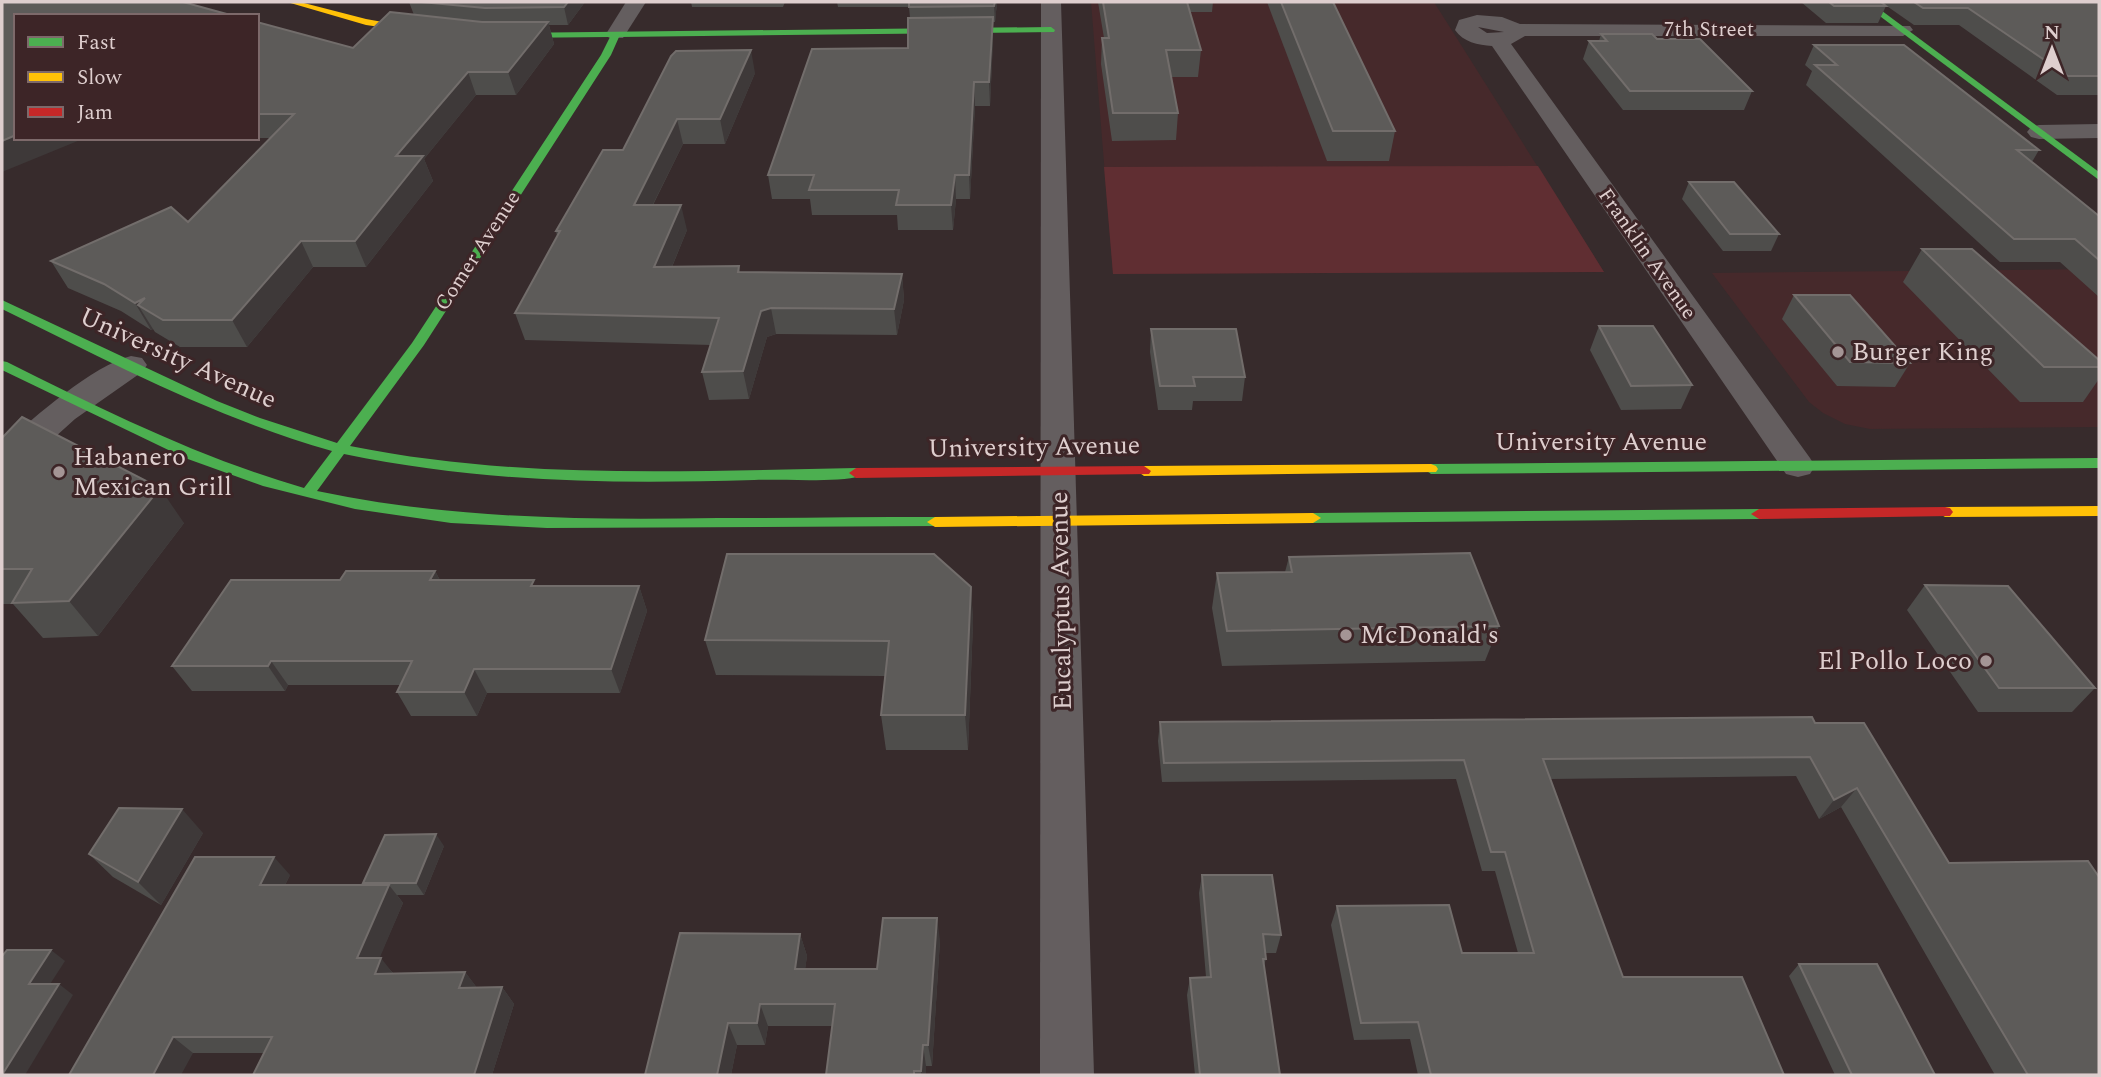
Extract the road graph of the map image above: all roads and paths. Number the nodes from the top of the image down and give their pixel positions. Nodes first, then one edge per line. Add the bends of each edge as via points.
1 (291, 2) edge
2 (636, 2) edge
3 (1471, 2) edge
4 (1865, 2) edge
5 (1051, 16) edge
6 (1499, 30) junction
7 (1903, 30) junction
8 (446, 33) edge
9 (616, 34) junction
10 (480, 35) edge
11 (2099, 131) edge
12 (2039, 132) junction
13 (2099, 177) edge
14 (2, 304) edge
15 (2, 365) edge
16 (131, 365) junction
17 (73, 401) junction
18 (342, 449) junction
19 (2099, 463) edge
20 (1923, 464) junction
21 (1798, 466) junction
22 (2, 467) edge
23 (1059, 471) junction
24 (1889, 482) dead end
25 (308, 493) junction
26 (1657, 495) dead end
27 (2099, 511) edge
28 (1667, 516) junction
29 (1060, 522) junction
30 (1067, 1075) edge

1 - 8 main road via 366,22
2 - 9 street, Comer Avenue
3 - 6 street, Franklin Avenue
4 - 7 main road
5 - 9 main road
5 - 23 street, Eucalyptus Avenue
6 - 7 street, 7th Street
6 - 21 street, Franklin Avenue
7 - 12 main road
9 - 10 main road
9 - 18 main road, Comer Avenue via 416,345
11 - 12 street
12 - 13 main road
14 - 16 main road, University Avenue
15 - 17 main road
16 - 17 street
16 - 18 main road, University Avenue via 247,420
17 - 22 street
17 - 25 main road via 213,464
18 - 23 main road, University Avenue via 413,464 523,476
18 - 25 main road, Comer Avenue
19 - 20 main road, University Avenue
20 - 21 main road, University Avenue
20 - 24 main road via 1910,479
21 - 23 main road, University Avenue
23 - 29 street, Eucalyptus Avenue
25 - 29 main road via 472,519 596,526
26 - 28 main road
27 - 28 main road
28 - 29 main road
29 - 30 street, Eucalyptus Avenue

